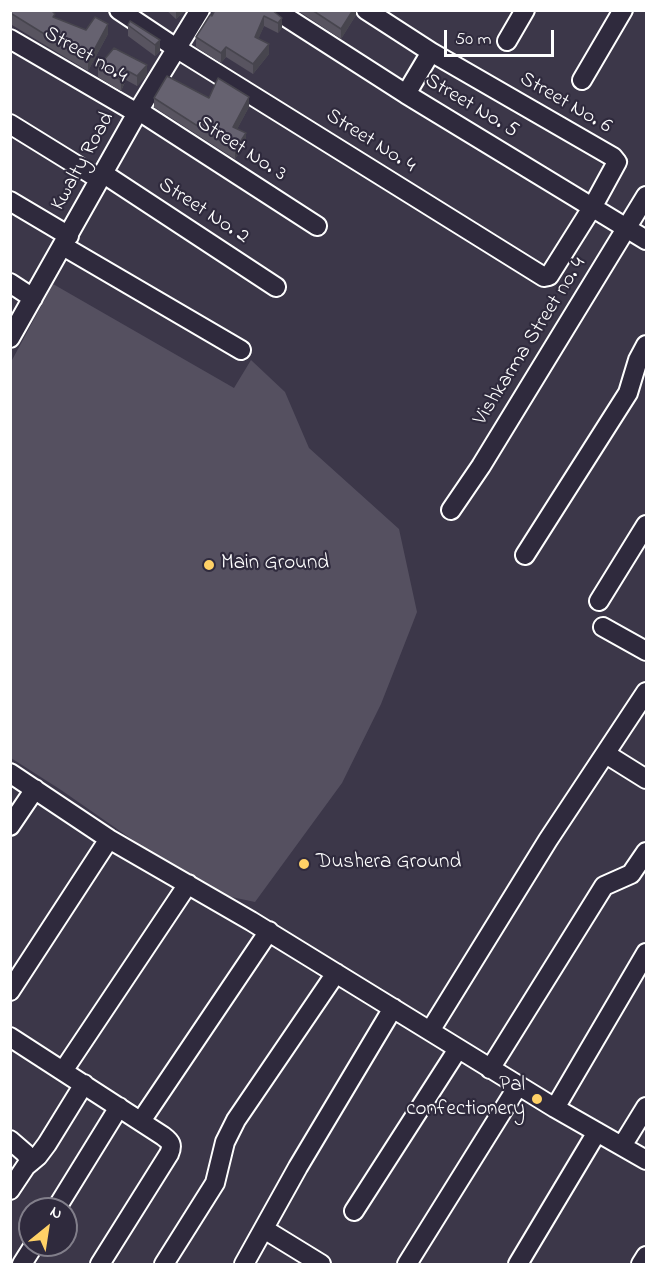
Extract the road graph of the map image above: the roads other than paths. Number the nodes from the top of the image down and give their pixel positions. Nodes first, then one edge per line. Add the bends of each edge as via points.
1 (119, 10) edge
2 (200, 10) edge
3 (275, 10) edge
4 (366, 10) edge
5 (525, 10) edge
6 (623, 10) edge
7 (10, 39) edge
8 (507, 41) dead end
9 (176, 48) junction
10 (431, 52) junction
11 (582, 80) dead end
12 (406, 94) junction
13 (138, 112) junction
14 (10, 124) edge
15 (101, 177) junction
16 (646, 196) edge
17 (10, 201) edge
18 (593, 206) junction
19 (317, 226) dead end
20 (627, 229) junction
21 (646, 240) edge
22 (66, 241) junction
23 (10, 283) edge
24 (276, 287) dead end
25 (33, 298) junction
26 (10, 338) edge
27 (646, 345) edge
28 (241, 350) dead end
29 (639, 389) edge
30 (451, 510) dead end
31 (646, 525) edge
32 (525, 555) dead end
33 (599, 601) dead end
34 (603, 627) dead end
35 (646, 651) edge
36 (646, 692) edge
37 (606, 754) junction
38 (10, 773) edge
39 (646, 778) edge
40 (35, 789) junction
41 (10, 826) edge
42 (109, 839) junction
43 (646, 852) edge
44 (188, 884) junction
45 (269, 931) junction
46 (646, 953) edge
47 (336, 973) junction
48 (10, 991) edge
49 (393, 1008) junction
50 (430, 1031) junction
51 (10, 1036) edge
52 (458, 1049) junction
53 (490, 1069) junction
54 (63, 1071) junction
55 (84, 1084) junction
56 (518, 1086) junction
57 (119, 1107) junction
58 (646, 1107) edge
59 (555, 1108) junction
60 (141, 1121) junction
61 (597, 1132) junction
62 (10, 1140) edge
63 (622, 1146) junction
64 (646, 1160) edge
65 (31, 1162) junction
66 (10, 1190) edge
67 (63, 1197) edge
68 (354, 1210) dead end
69 (264, 1229) junction
70 (646, 1256) edge
71 (100, 1264) edge
72 (164, 1264) edge
73 (244, 1264) edge
74 (321, 1264) edge
75 (407, 1264) edge
76 (518, 1264) edge
77 (641, 1264) edge

1 - 9 street, Street No. 4
2 - 9 street, Kwalty Road
3 - 12 street, Street No. 5
4 - 10 street, Street No. 6
5 - 8 street
6 - 11 street
7 - 13 street, Street no.4
9 - 13 street, Kwalty Road
9 - 18 street, Street No. 4 via 544,277 549,276
10 - 12 street
10 - 18 street, Street No. 6 via 613,157 616,163
12 - 18 street, Street No. 5
13 - 15 street, Kwalty Road
13 - 19 street, Street No. 3
14 - 15 street, Street No. 2
15 - 22 street, Kwalty Road
15 - 24 street, Street No. 2
16 - 20 street, Vishkarma Street no. 4
17 - 22 street
18 - 20 street, Street No. 5
20 - 21 street, Street No. 5
20 - 30 street, Vishkarma Street no. 4
22 - 25 street, Kwalty Road
22 - 28 street
23 - 25 street
25 - 26 street, Kwalty Road
27 - 29 street via 638,360
29 - 32 street
31 - 33 street
34 - 35 street
36 - 37 street
37 - 39 street
37 - 50 street
38 - 40 street
40 - 41 street
40 - 42 street
42 - 44 street
42 - 48 street
43 - 53 street via 632,874 604,886
44 - 45 street
44 - 54 street
45 - 47 street
45 - 60 street
46 - 59 street
47 - 49 street
47 - 72 street via 236,1120 225,1142 215,1183
49 - 50 street
49 - 69 street
50 - 52 street
51 - 54 street
52 - 53 street
52 - 68 street
53 - 56 street
54 - 55 street
55 - 57 street
55 - 65 street via 47,1144
56 - 59 street
56 - 75 street
57 - 60 street
57 - 67 street
58 - 63 street
59 - 61 street
60 - 71 street via 172,1146
61 - 63 street
61 - 76 street
62 - 65 street
63 - 64 street
65 - 66 street
69 - 73 street
69 - 74 street
70 - 77 street

